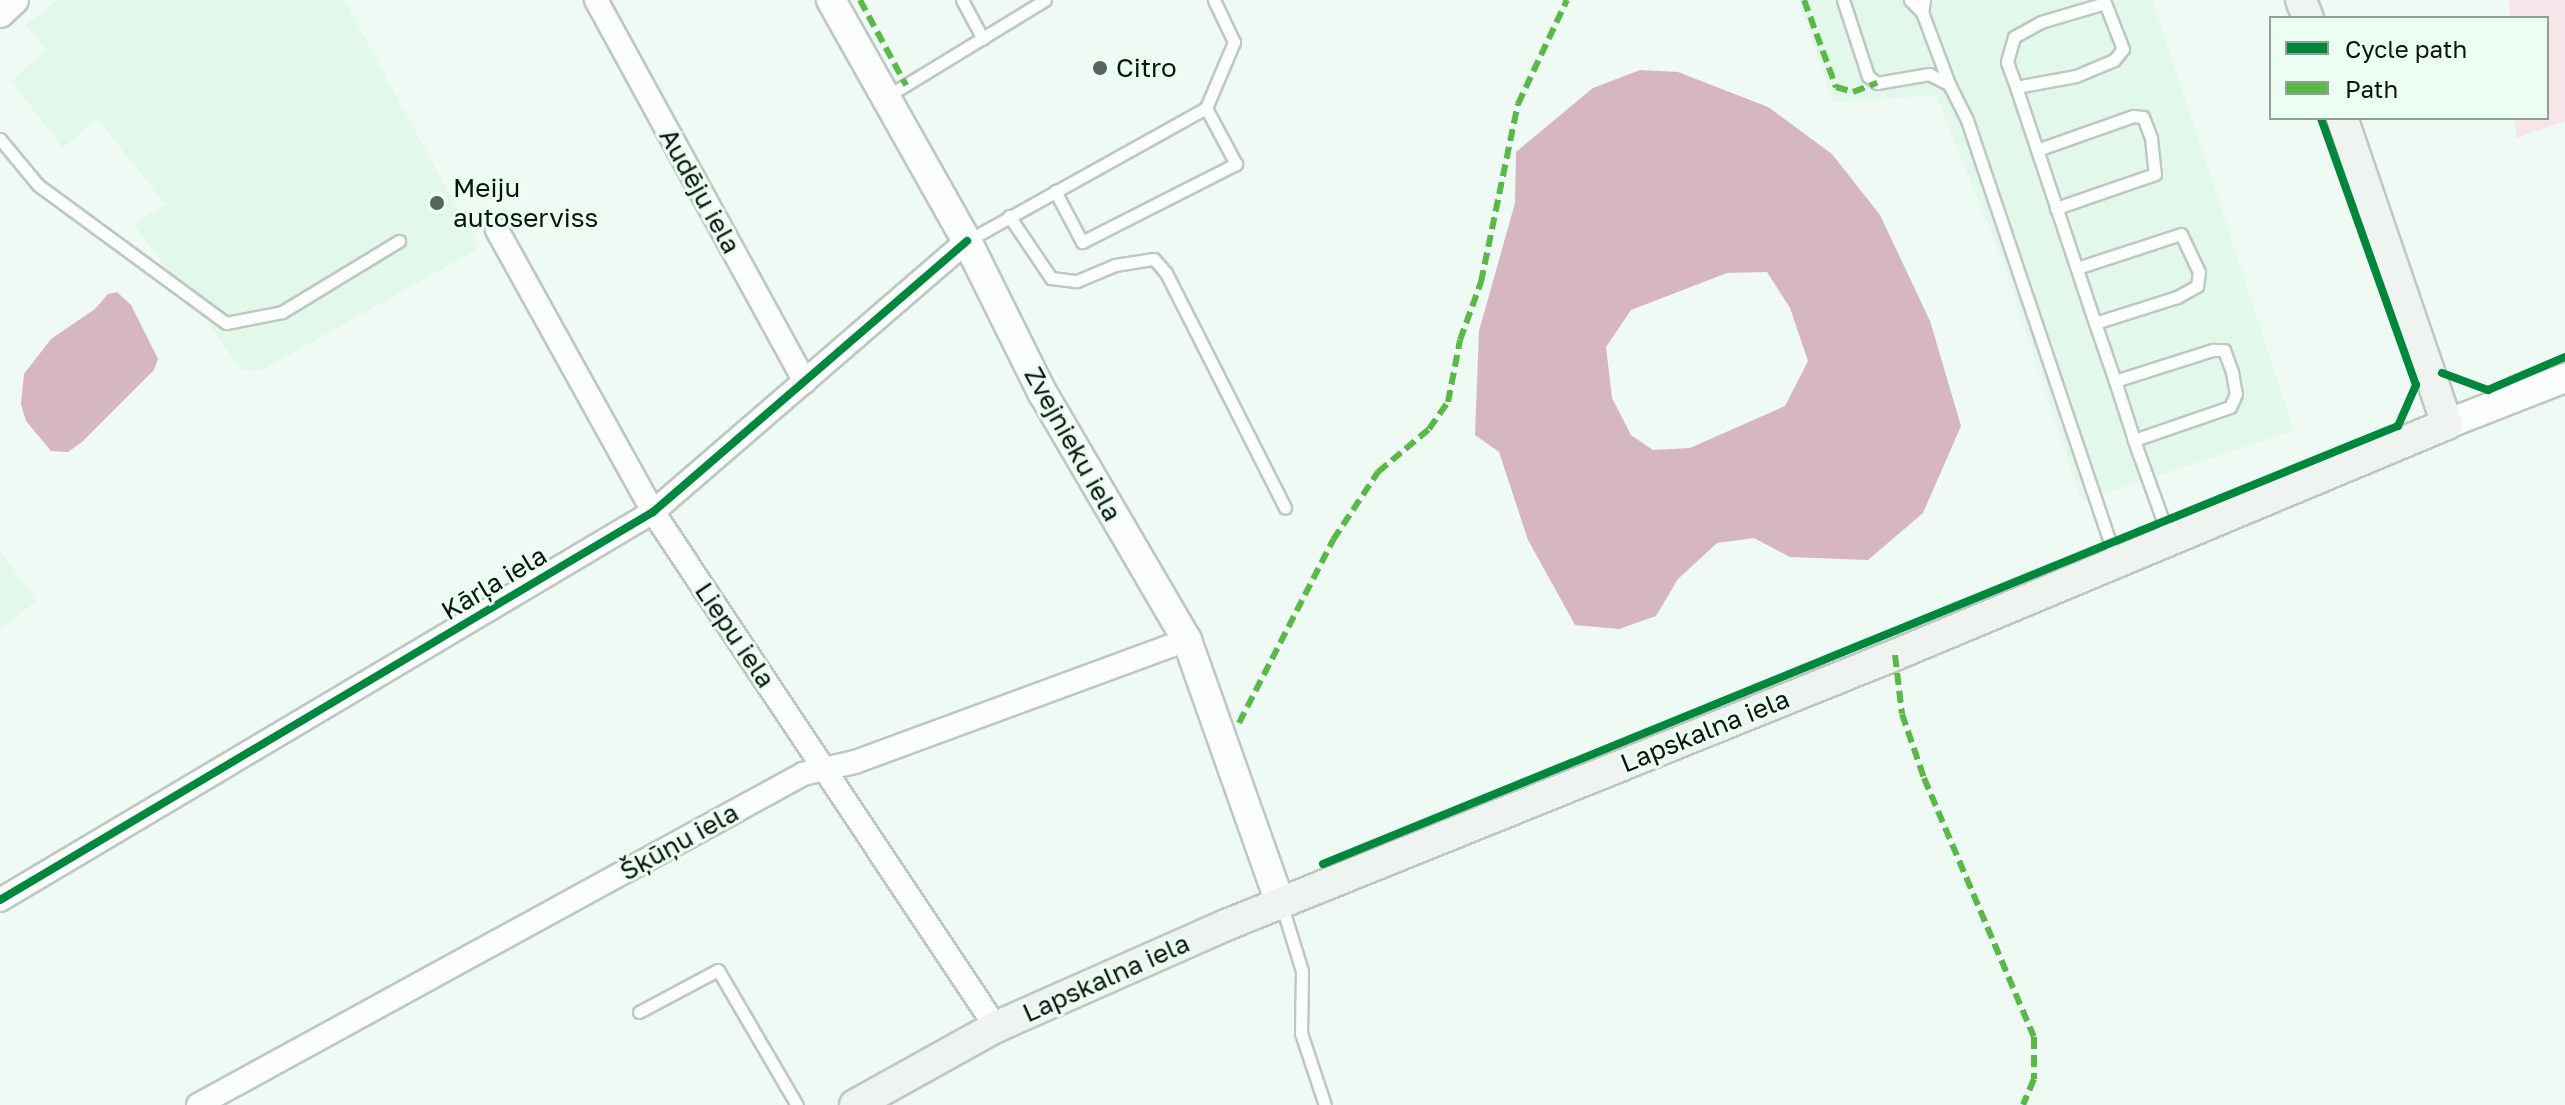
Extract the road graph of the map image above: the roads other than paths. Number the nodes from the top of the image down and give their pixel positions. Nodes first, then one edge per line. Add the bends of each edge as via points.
1 (14, 0) edge
2 (596, 0) edge
3 (831, 0) edge
4 (962, 0) edge
5 (1045, 0) edge
6 (1214, 0) edge
7 (1843, 0) edge
8 (1910, 0) edge
9 (1923, 6) edge
10 (0, 13) edge
11 (983, 39) junction
12 (1949, 84) junction
13 (2016, 87) junction
14 (885, 97) junction
15 (1206, 108) junction
16 (2343, 120) edge
17 (0, 139) edge
18 (2037, 150) junction
19 (1055, 191) junction
20 (2056, 208) junction
21 (1009, 216) junction
22 (497, 230) dead end
23 (399, 241) dead end
24 (967, 241) junction
25 (2077, 268) junction
26 (2095, 323) junction
27 (2565, 378) edge
28 (805, 381) junction
29 (2115, 381) junction
30 (2447, 424) junction
31 (2134, 440) junction
32 (1285, 508) dead end
33 (653, 512) junction
34 (2170, 540) junction
35 (2117, 560) junction
36 (1187, 640) junction
37 (826, 771) junction
38 (0, 900) edge
39 (1280, 902) junction
40 (639, 1012) dead end
41 (996, 1027) junction
42 (198, 1105) edge
43 (797, 1105) edge
44 (855, 1105) edge
45 (1325, 1105) edge

1 - 10 street
2 - 28 street, Audēju iela
3 - 14 street, Zvejnieku iela
4 - 11 lane
5 - 11 lane
6 - 15 lane via 1234,42
7 - 12 lane via 1868,76 1877,83 1929,74
8 - 9 lane
9 - 12 lane
11 - 14 lane
12 - 35 lane via 1985,165
13 - 13 lane via 2007,62 2014,37 2041,22 2105,3 2123,49 2114,60 2076,76
13 - 18 lane
14 - 24 street, Zvejnieku iela
15 - 19 lane
15 - 19 lane via 1236,164 1082,242
16 - 30 main road
17 - 23 lane via 38,185 226,323 282,312
18 - 20 lane
18 - 20 lane via 2133,116 2143,117 2151,138 2155,174
19 - 21 lane
20 - 25 lane
21 - 24 lane
21 - 32 lane via 1051,278 1077,281 1115,265 1154,259 1166,273
22 - 33 street, Liepu iela
24 - 28 street, Kārļa iela
24 - 36 street, Zvejnieku iela via 1042,392
25 - 26 lane
25 - 26 lane via 2181,234 2199,272 2197,286 2177,297
26 - 29 lane
27 - 30 street, Lapskalna iela
28 - 33 street, Kārļa iela
29 - 31 lane
29 - 31 lane via 2213,350 2224,350 2232,372 2236,394 2230,407
30 - 34 main road, Lapskalna iela
31 - 34 lane
33 - 37 street, Liepu iela
33 - 38 street, Kārļa iela
34 - 35 main road, Lapskalna iela
35 - 39 main road, Lapskalna iela
36 - 37 street, Šķūņu iela
36 - 39 street, Zvejnieku iela
37 - 41 street, Liepu iela
37 - 42 street, Šķūņu iela via 803,774
39 - 41 main road, Lapskalna iela
39 - 45 lane via 1302,971 1301,1033
40 - 43 lane via 718,970
41 - 44 main road, Lapskalna iela

